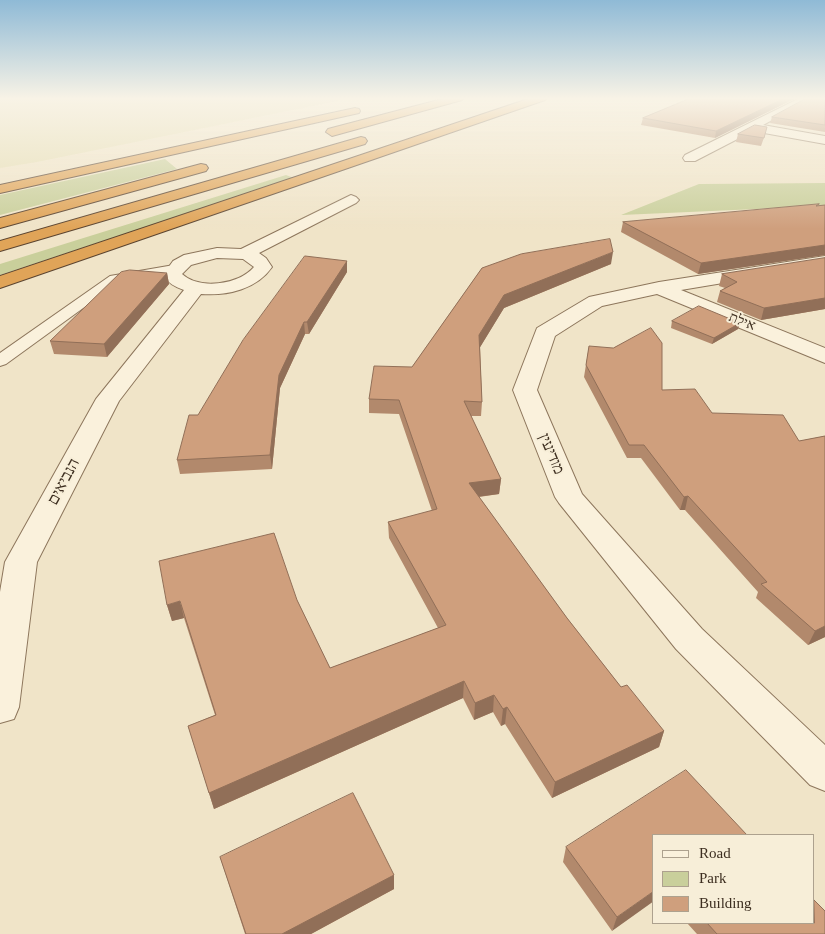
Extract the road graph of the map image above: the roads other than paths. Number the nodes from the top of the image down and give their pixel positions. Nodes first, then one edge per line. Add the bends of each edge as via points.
1 (206, 142) edge
2 (220, 142) edge
3 (358, 142) edge
4 (413, 142) edge
5 (723, 142) edge
6 (690, 158) dead end
7 (218, 163) dead end
8 (0, 178) edge
9 (0, 189) edge
10 (351, 200) dead end
11 (0, 223) edge
12 (0, 246) edge
13 (244, 254) junction
14 (825, 261) edge
15 (174, 269) junction
16 (0, 282) edge
17 (196, 288) junction
18 (659, 288) junction
19 (825, 356) edge
20 (0, 361) edge
21 (11, 563) edge
22 (0, 707) edge
23 (825, 772) edge

1 - 8 highway
2 - 9 highway
3 - 12 highway
4 - 16 highway
5 - 6 street
7 - 11 highway
10 - 13 street
13 - 15 street via 203,255
13 - 17 street via 261,262 263,267 253,279 227,287
14 - 18 street, מודיעין
15 - 17 street via 172,275 176,281
15 - 20 lane via 115,279
17 - 21 street, הנביאים via 108,399
18 - 19 street, אילת
18 - 23 street, מודיעין via 596,301 545,333 525,390 569,497 689,639
21 - 22 street, הנביאים

